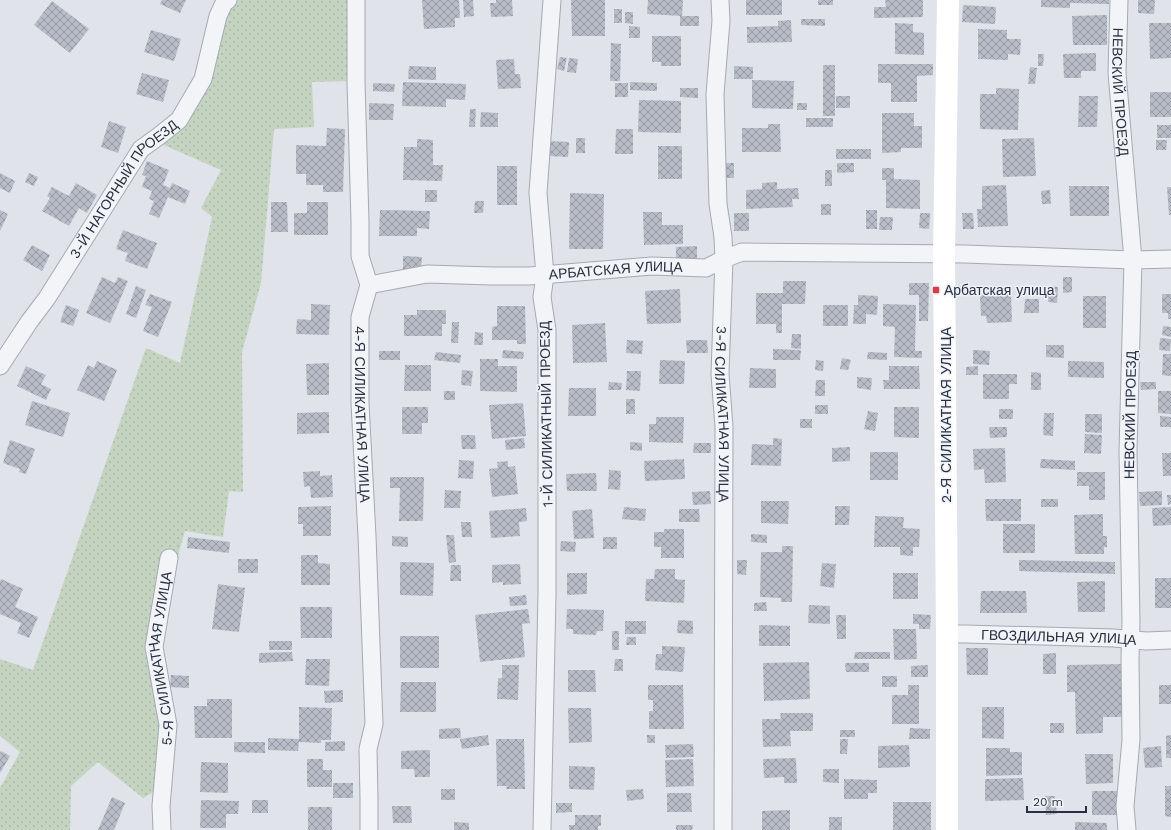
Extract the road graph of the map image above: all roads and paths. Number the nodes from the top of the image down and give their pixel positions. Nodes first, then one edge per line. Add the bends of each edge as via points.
1 (356, 0) edge
2 (552, 0) edge
3 (720, 0) edge
4 (948, 0) edge
5 (1119, 0) edge
6 (225, 1) edge
7 (944, 254) junction
8 (724, 259) junction
9 (1171, 259) edge
10 (1133, 260) junction
11 (545, 275) junction
12 (369, 285) junction
13 (0, 366) edge
14 (170, 558) dead end
15 (948, 634) junction
16 (1131, 640) junction
17 (1171, 640) edge
18 (162, 830) edge
19 (369, 830) edge
20 (542, 830) edge
21 (723, 830) edge
22 (947, 830) edge
23 (1127, 830) edge

1 - 12 street via 360,256
2 - 11 street, 1-Й СИЛИКАТНЫЙ ПРОЕЗД via 538,193
3 - 8 street, 3-Я СИЛИКАТНАЯ УЛИЦА via 721,21 715,94 718,204
4 - 7 street, 2-Я СИЛИКАТНАЯ УЛИЦА
5 - 10 street, НЕВСКИЙ ПРОЕЗД via 1117,73
6 - 13 street, 3-Й НАГОРНЫЙ ПРОЕЗД via 218,16 203,78 179,120 140,149 47,298
7 - 8 street, АРБАТСКАЯ УЛИЦА via 742,252
7 - 10 street, АРБАТСКАЯ УЛИЦА
7 - 15 street, 2-Я СИЛИКАТНАЯ УЛИЦА
8 - 11 street, АРБАТСКАЯ УЛИЦА via 706,268 652,266
8 - 21 street, 3-Я СИЛИКАТНАЯ УЛИЦА via 720,374 724,427
9 - 10 street, АРБАТСКАЯ УЛИЦА
10 - 16 street, НЕВСКИЙ ПРОЕЗД via 1128,451
11 - 12 street, АРБАТСКАЯ УЛИЦА via 427,274
11 - 20 street, 1-Й СИЛИКАТНЫЙ ПРОЕЗД via 542,297 547,330 547,586
12 - 19 street, 4-Я СИЛИКАТНАЯ УЛИЦА via 360,317 360,388 374,724 368,749
14 - 18 street, 5-Я СИЛИКАТНАЯ УЛИЦА via 154,647 168,725 161,806
15 - 16 street, ГВОЗДИЛЬНАЯ УЛИЦА
15 - 22 street, 2-Я СИЛИКАТНАЯ УЛИЦА
16 - 17 street, ГВОЗДИЛЬНАЯ УЛИЦА
16 - 23 street, НЕВСКИЙ ПРОЕЗД via 1131,740 1125,806

